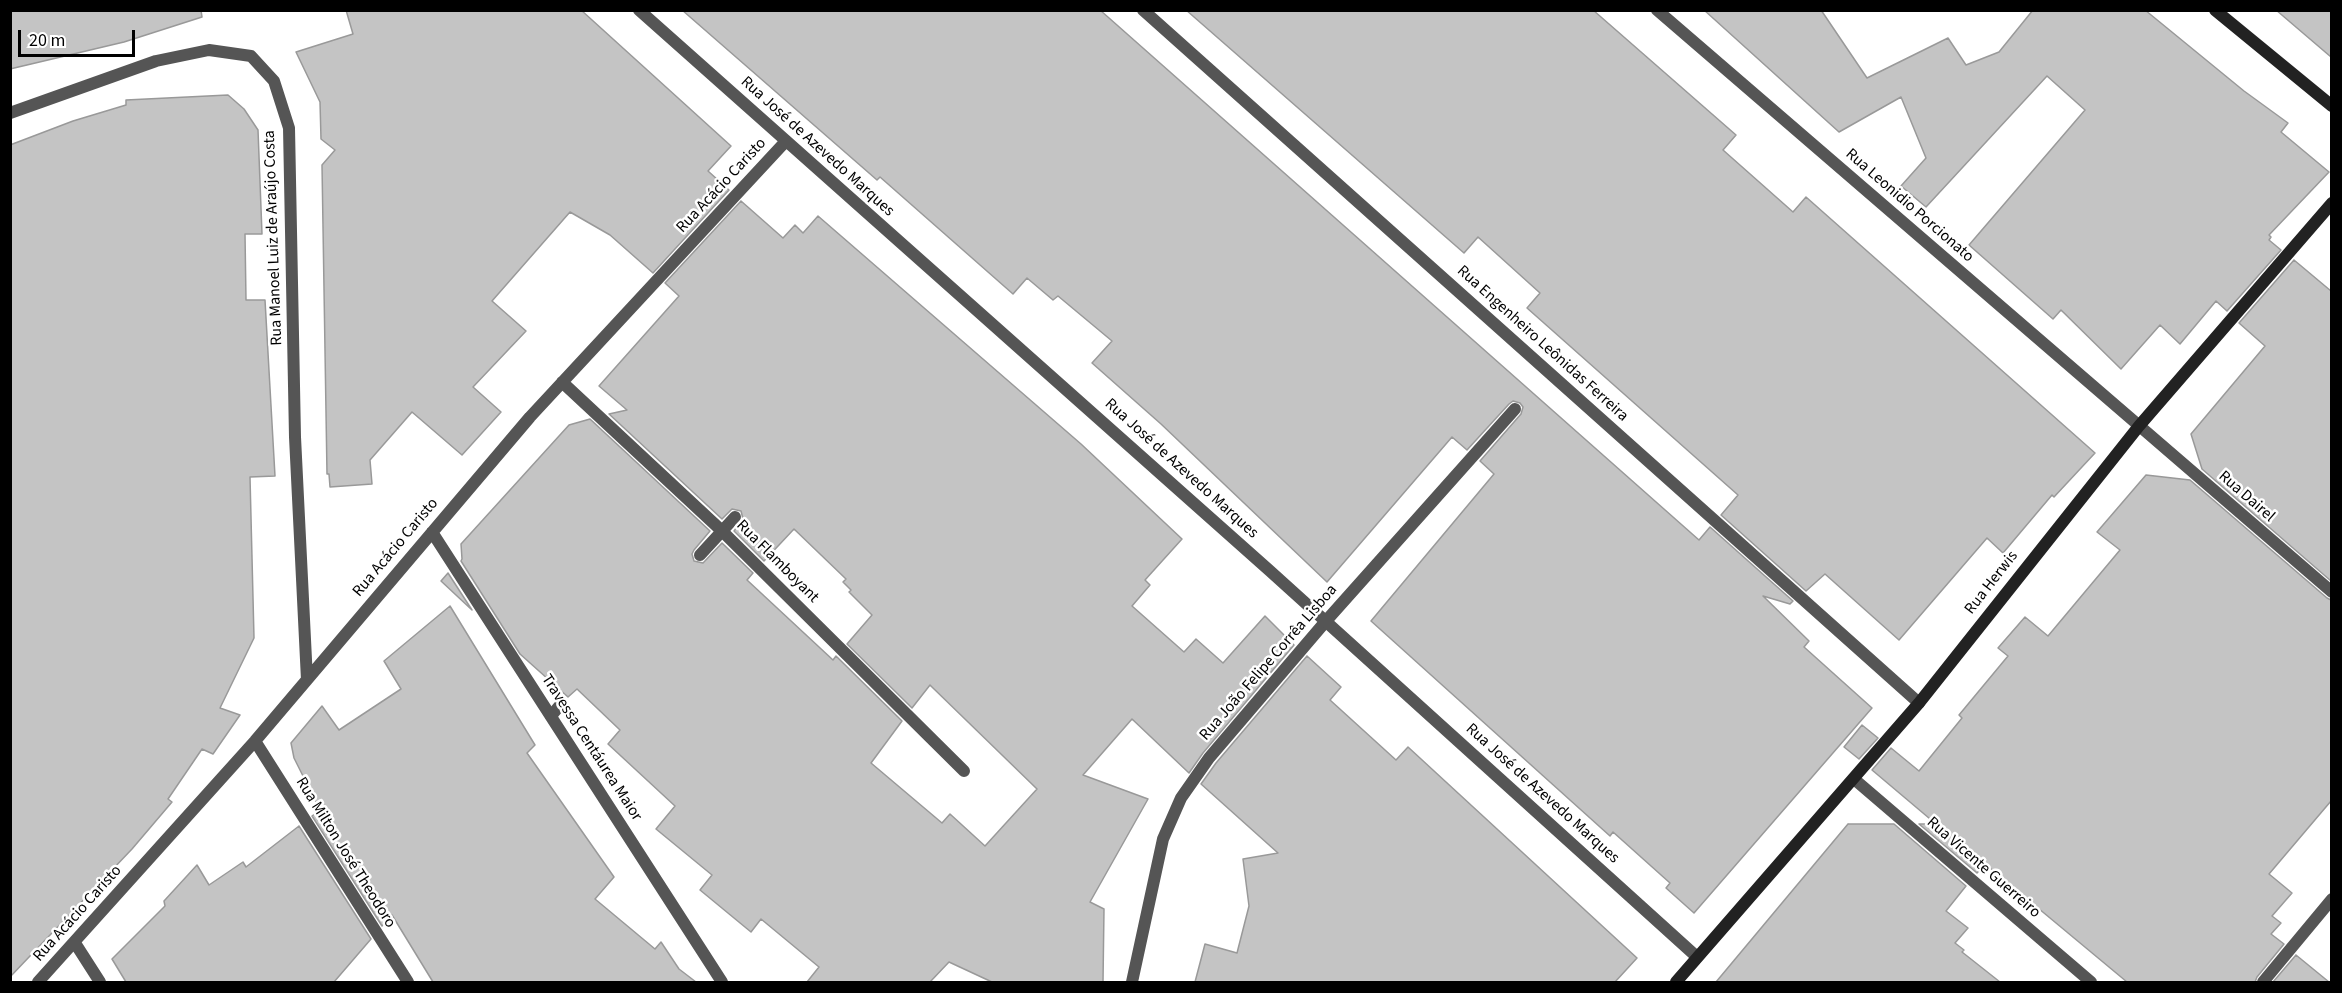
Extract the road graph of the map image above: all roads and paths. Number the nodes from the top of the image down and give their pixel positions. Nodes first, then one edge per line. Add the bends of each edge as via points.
1 (639, 10) edge
2 (1143, 10) edge
3 (1658, 10) edge
4 (2215, 10) edge
5 (2331, 106) edge
6 (10, 112) edge
7 (786, 141) junction
8 (2331, 203) edge
9 (562, 382) junction
10 (1515, 409) dead end
11 (2139, 426) junction
12 (735, 517) dead end
13 (722, 531) junction
14 (432, 532) junction
15 (700, 555) dead end
16 (2331, 592) edge
17 (1326, 621) junction
18 (307, 680) junction
19 (1919, 703) junction
20 (561, 704) dead end
21 (550, 716) junction
22 (255, 741) junction
23 (964, 771) dead end
24 (1854, 779) junction
25 (2331, 899) edge
26 (75, 943) junction
27 (1697, 957) junction
28 (38, 982) edge
29 (100, 982) edge
30 (408, 982) edge
31 (722, 982) edge
32 (1132, 982) edge
33 (1676, 982) edge
34 (2091, 982) edge
35 (2263, 982) edge

1 - 7 street, Rua José de Azevedo Marques
2 - 19 street, Rua Engenheiro Leônidas Ferreira
3 - 11 street, Rua Leonidio Porcionato
4 - 5 main road
6 - 18 street, Rua Manoel Luiz de Araújo Costa via 156,61 208,50 251,56 274,81 289,128 296,437
7 - 9 street, Rua Acácio Caristo
7 - 17 street, Rua José de Azevedo Marques
8 - 11 main road, Rua Herwis
9 - 13 street, Rua Flamboyant
9 - 14 street, Rua Acácio Caristo
10 - 17 street, Rua João Felipe Corrêa Lisboa
11 - 16 street, Rua Dairel
11 - 19 main road, Rua Herwis
12 - 13 street
13 - 15 street
13 - 23 street, Rua Flamboyant
14 - 18 street, Rua Acácio Caristo
14 - 21 street, Travessa Centáurea Maior
17 - 27 street, Rua José de Azevedo Marques
17 - 32 street, Rua João Felipe Corrêa Lisboa via 1209,758 1181,798 1163,839
18 - 22 street, Rua Acácio Caristo
19 - 24 main road, Rua Herwis
20 - 21 street
21 - 31 street, Travessa Centáurea Maior
22 - 26 street, Rua Acácio Caristo
22 - 30 street, Rua Milton José Theodoro
24 - 27 main road, Rua Herwis
24 - 34 street, Rua Vicente Guerreiro
25 - 35 street
26 - 28 street, Rua Acácio Caristo
26 - 29 street
27 - 33 main road, Rua Herwis

